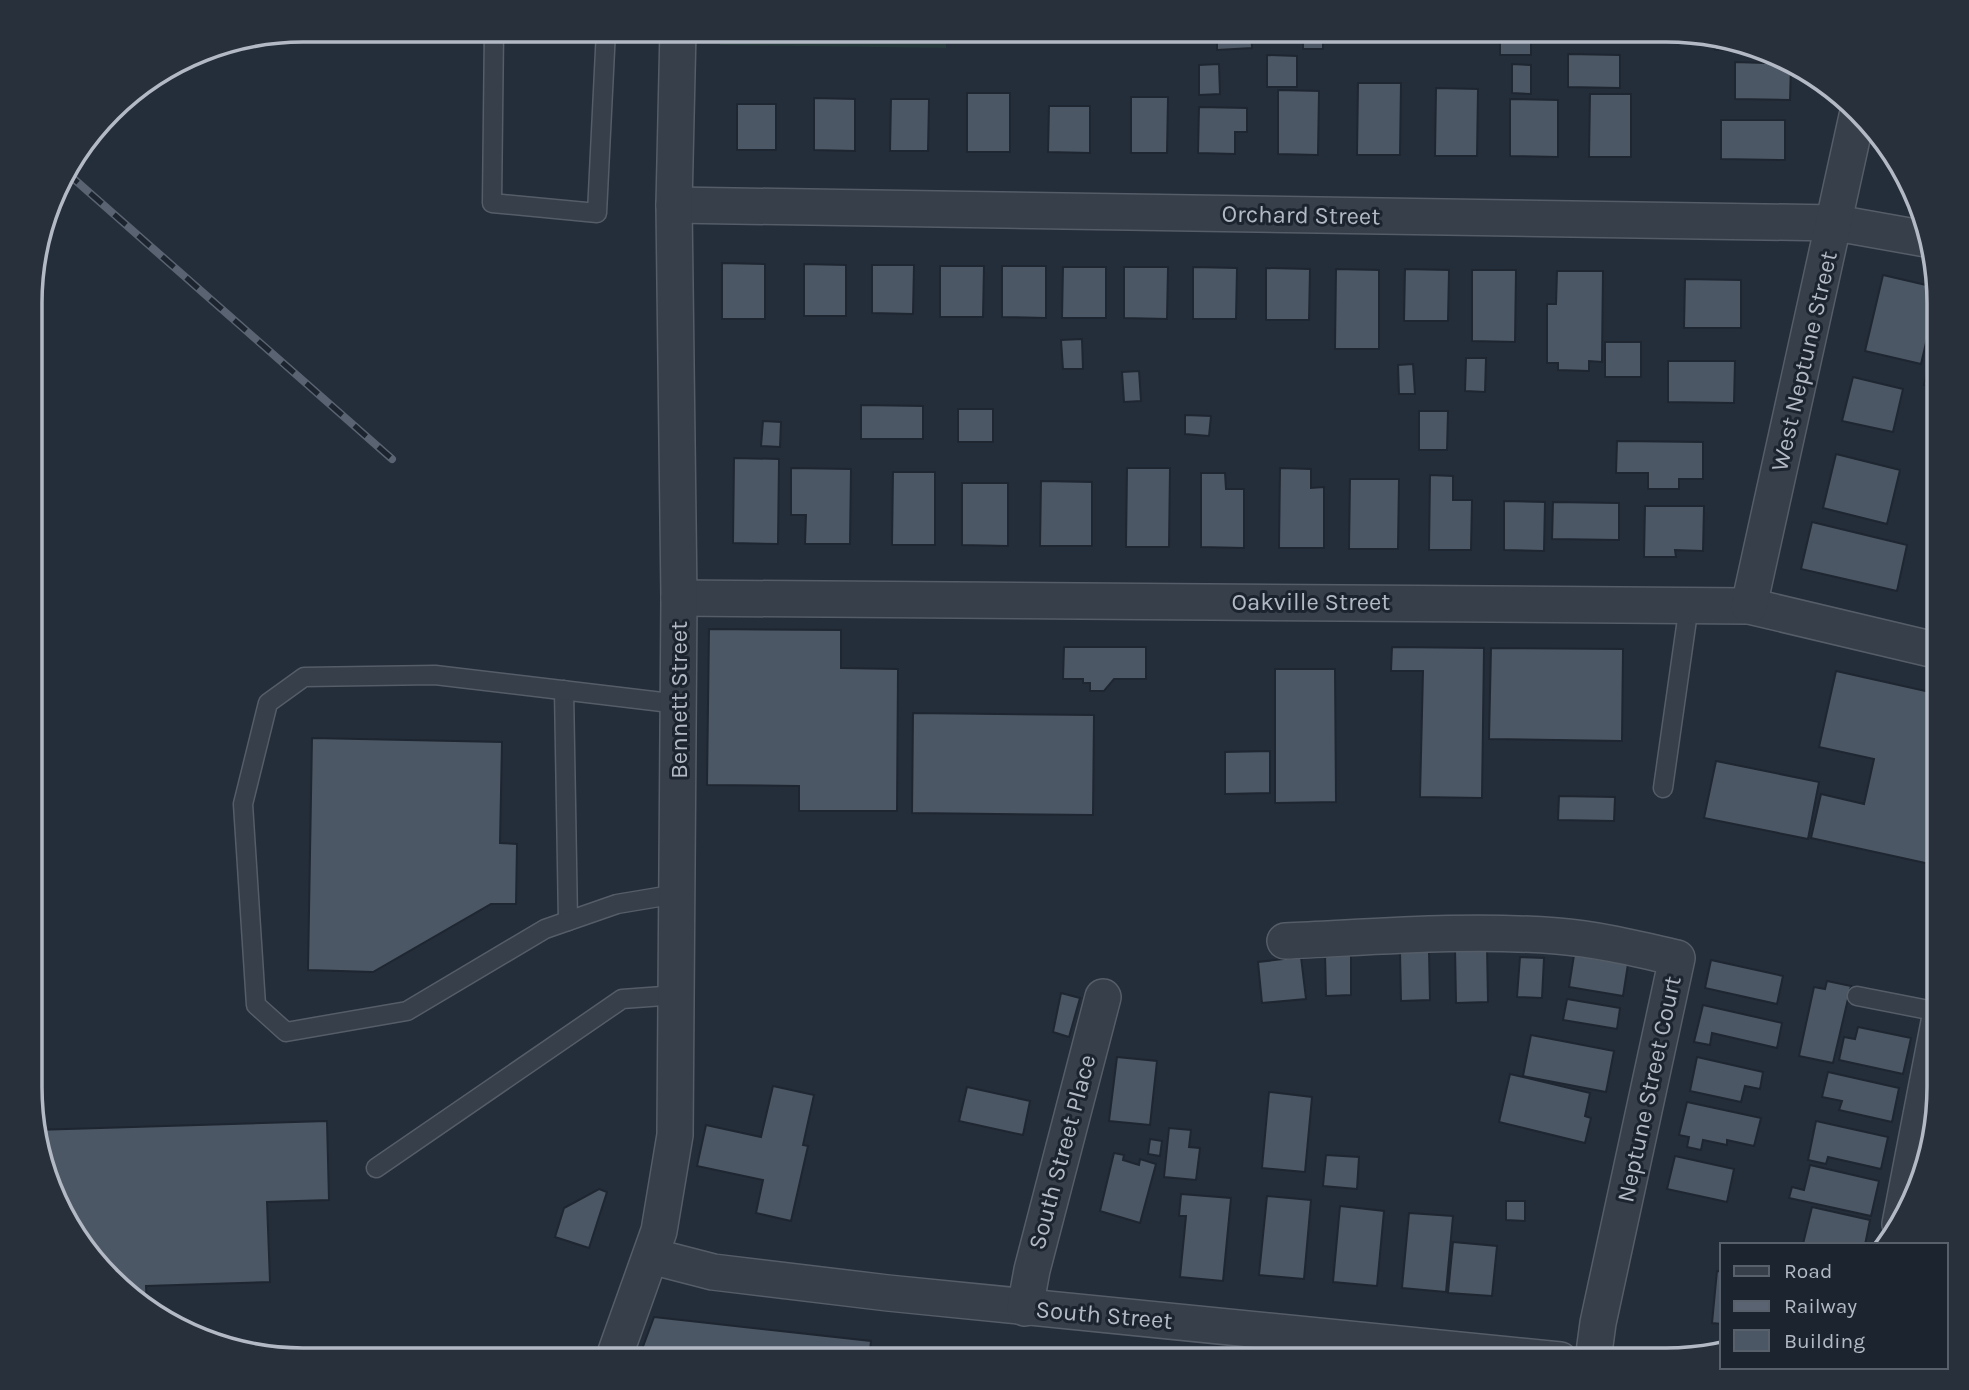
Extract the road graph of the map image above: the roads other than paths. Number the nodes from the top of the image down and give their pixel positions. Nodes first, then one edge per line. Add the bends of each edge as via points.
1 (494, 42) edge
2 (605, 42) edge
3 (678, 42) edge
4 (1855, 124) edge
5 (674, 205) junction
6 (1836, 223) junction
7 (1918, 238) edge
8 (679, 598) junction
9 (1689, 605) junction
10 (1749, 606) junction
11 (1927, 647) edge
12 (564, 690) junction
13 (679, 704) junction
14 (1663, 788) dead end
15 (677, 894) junction
16 (568, 921) junction
17 (1284, 942) dead end
18 (677, 995) junction
19 (1857, 996) dead end
20 (1103, 997) dead end
21 (1927, 1010) edge
22 (1927, 1084) edge
23 (376, 1168) dead end
24 (1907, 1186) edge
25 (651, 1256) junction
26 (1025, 1308) junction
27 (617, 1348) edge
28 (1400, 1348) edge
29 (1595, 1348) edge

1 - 2 lane via 492,203 597,213
3 - 5 street, Bennett Street
4 - 6 street, West Neptune Street
5 - 6 street, Orchard Street
5 - 8 street, Bennett Street
6 - 7 street, Orchard Street
6 - 10 street, West Neptune Street
8 - 9 street, Oakville Street
8 - 13 street, Bennett Street
9 - 10 street, Oakville Street
9 - 14 lane
10 - 11 street, Oakville Street
12 - 13 lane
12 - 16 lane
12 - 16 lane via 435,675 304,677 268,703 243,804 256,1006 286,1032 407,1011 545,929
13 - 15 street, Bennett Street
15 - 16 lane via 617,904
15 - 18 street, Bennett Street
17 - 29 street, Neptune Street Court via 1424,933 1524,934 1601,942 1677,958
18 - 23 lane via 622,999
18 - 25 street, Bennett Street via 672,1168
19 - 21 lane
20 - 26 street, South Street Place
22 - 24 street
25 - 26 street, South Street via 713,1272
25 - 27 street, Bennett Street
26 - 28 street, South Street

